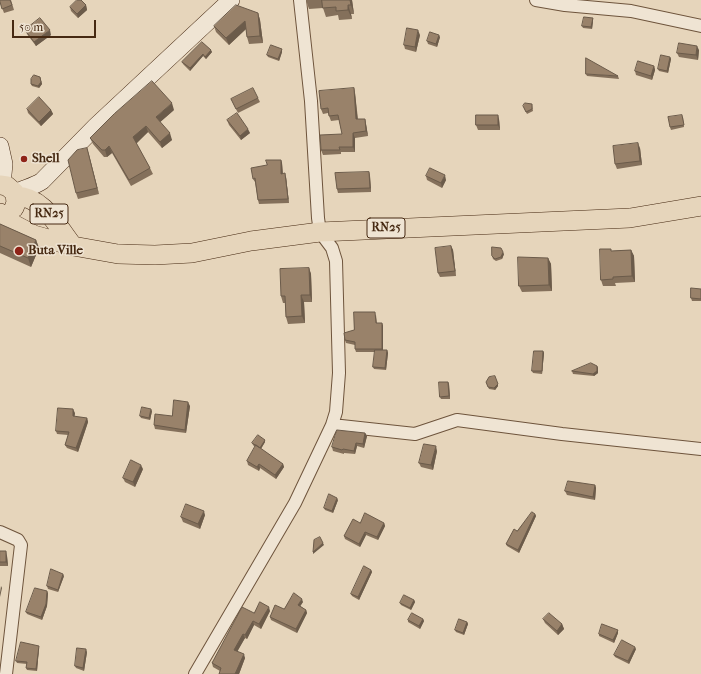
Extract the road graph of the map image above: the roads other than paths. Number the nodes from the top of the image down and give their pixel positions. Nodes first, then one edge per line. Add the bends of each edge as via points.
1 (231, 0) edge
2 (300, 0) edge
3 (536, 0) edge
4 (701, 26) edge
5 (0, 146) edge
6 (8, 190) edge
7 (701, 206) edge
8 (1, 214) edge
9 (320, 232) junction
10 (72, 246) junction
11 (332, 425) junction
12 (701, 449) edge
13 (0, 532) edge
14 (6, 674) edge
15 (195, 674) edge

1 - 6 street via 96,126 42,181 34,186
2 - 9 street via 311,101 316,203
3 - 4 street via 631,12
5 - 6 street
6 - 8 main road via 13,208
6 - 10 main road, RN25 via 37,202 44,208
7 - 9 main road, RN25 via 630,218
8 - 10 main road, RN25 via 34,235
9 - 10 main road, RN25 via 251,241 192,253 118,254
9 - 11 street via 332,248 336,261 338,388
11 - 12 street via 415,434 457,420
11 - 15 street via 295,503
13 - 14 street via 18,540 21,545

